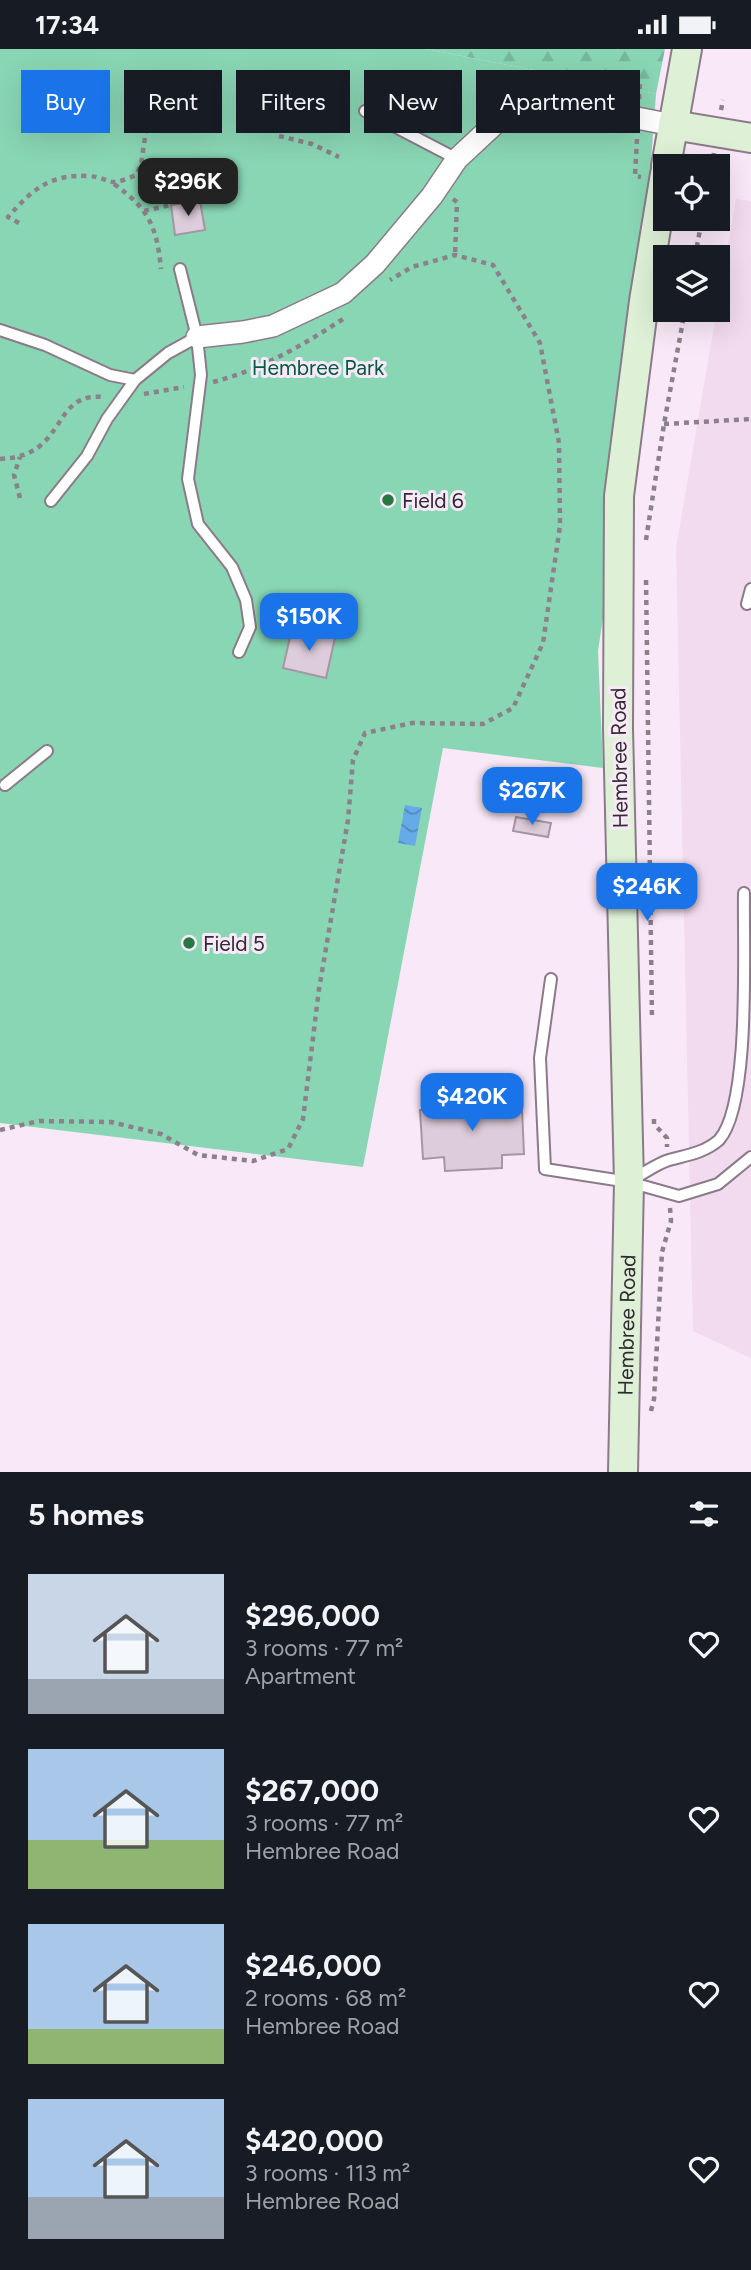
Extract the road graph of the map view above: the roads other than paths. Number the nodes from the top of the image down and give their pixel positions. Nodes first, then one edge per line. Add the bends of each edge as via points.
1 (687, 49) edge
2 (673, 125) junction
3 (407, 133) edge
4 (751, 138) edge
5 (668, 154) edge
6 (457, 159) junction
7 (656, 231) edge
8 (180, 269) dead end
9 (0, 330) edge
10 (197, 337) junction
11 (135, 380) junction
12 (51, 501) dead end
13 (751, 589) edge
14 (747, 604) dead end
15 (239, 652) dead end
16 (47, 751) dead end
17 (5, 785) dead end
18 (744, 893) dead end
19 (551, 979) dead end
20 (749, 1023) edge
21 (751, 1157) edge
22 (629, 1182) junction
23 (624, 1472) edge

1 - 2 street
2 - 4 street
2 - 5 street
2 - 6 street via 559,103 527,106 499,119
3 - 6 lane
6 - 10 street via 375,264 343,293 273,326
7 - 22 street, Hembree Road via 619,496 618,729
8 - 10 lane
9 - 11 lane via 110,375
10 - 11 lane
10 - 15 lane via 201,375 188,479 198,524 232,567 246,600 250,627
11 - 12 lane via 87,456
13 - 14 lane
16 - 17 lane
18 - 20 lane
19 - 22 lane via 540,1058 545,1169
20 - 22 lane via 743,1090 736,1116 720,1140 689,1157 668,1160
21 - 22 lane via 719,1184 679,1196
22 - 23 street, Hembree Road

